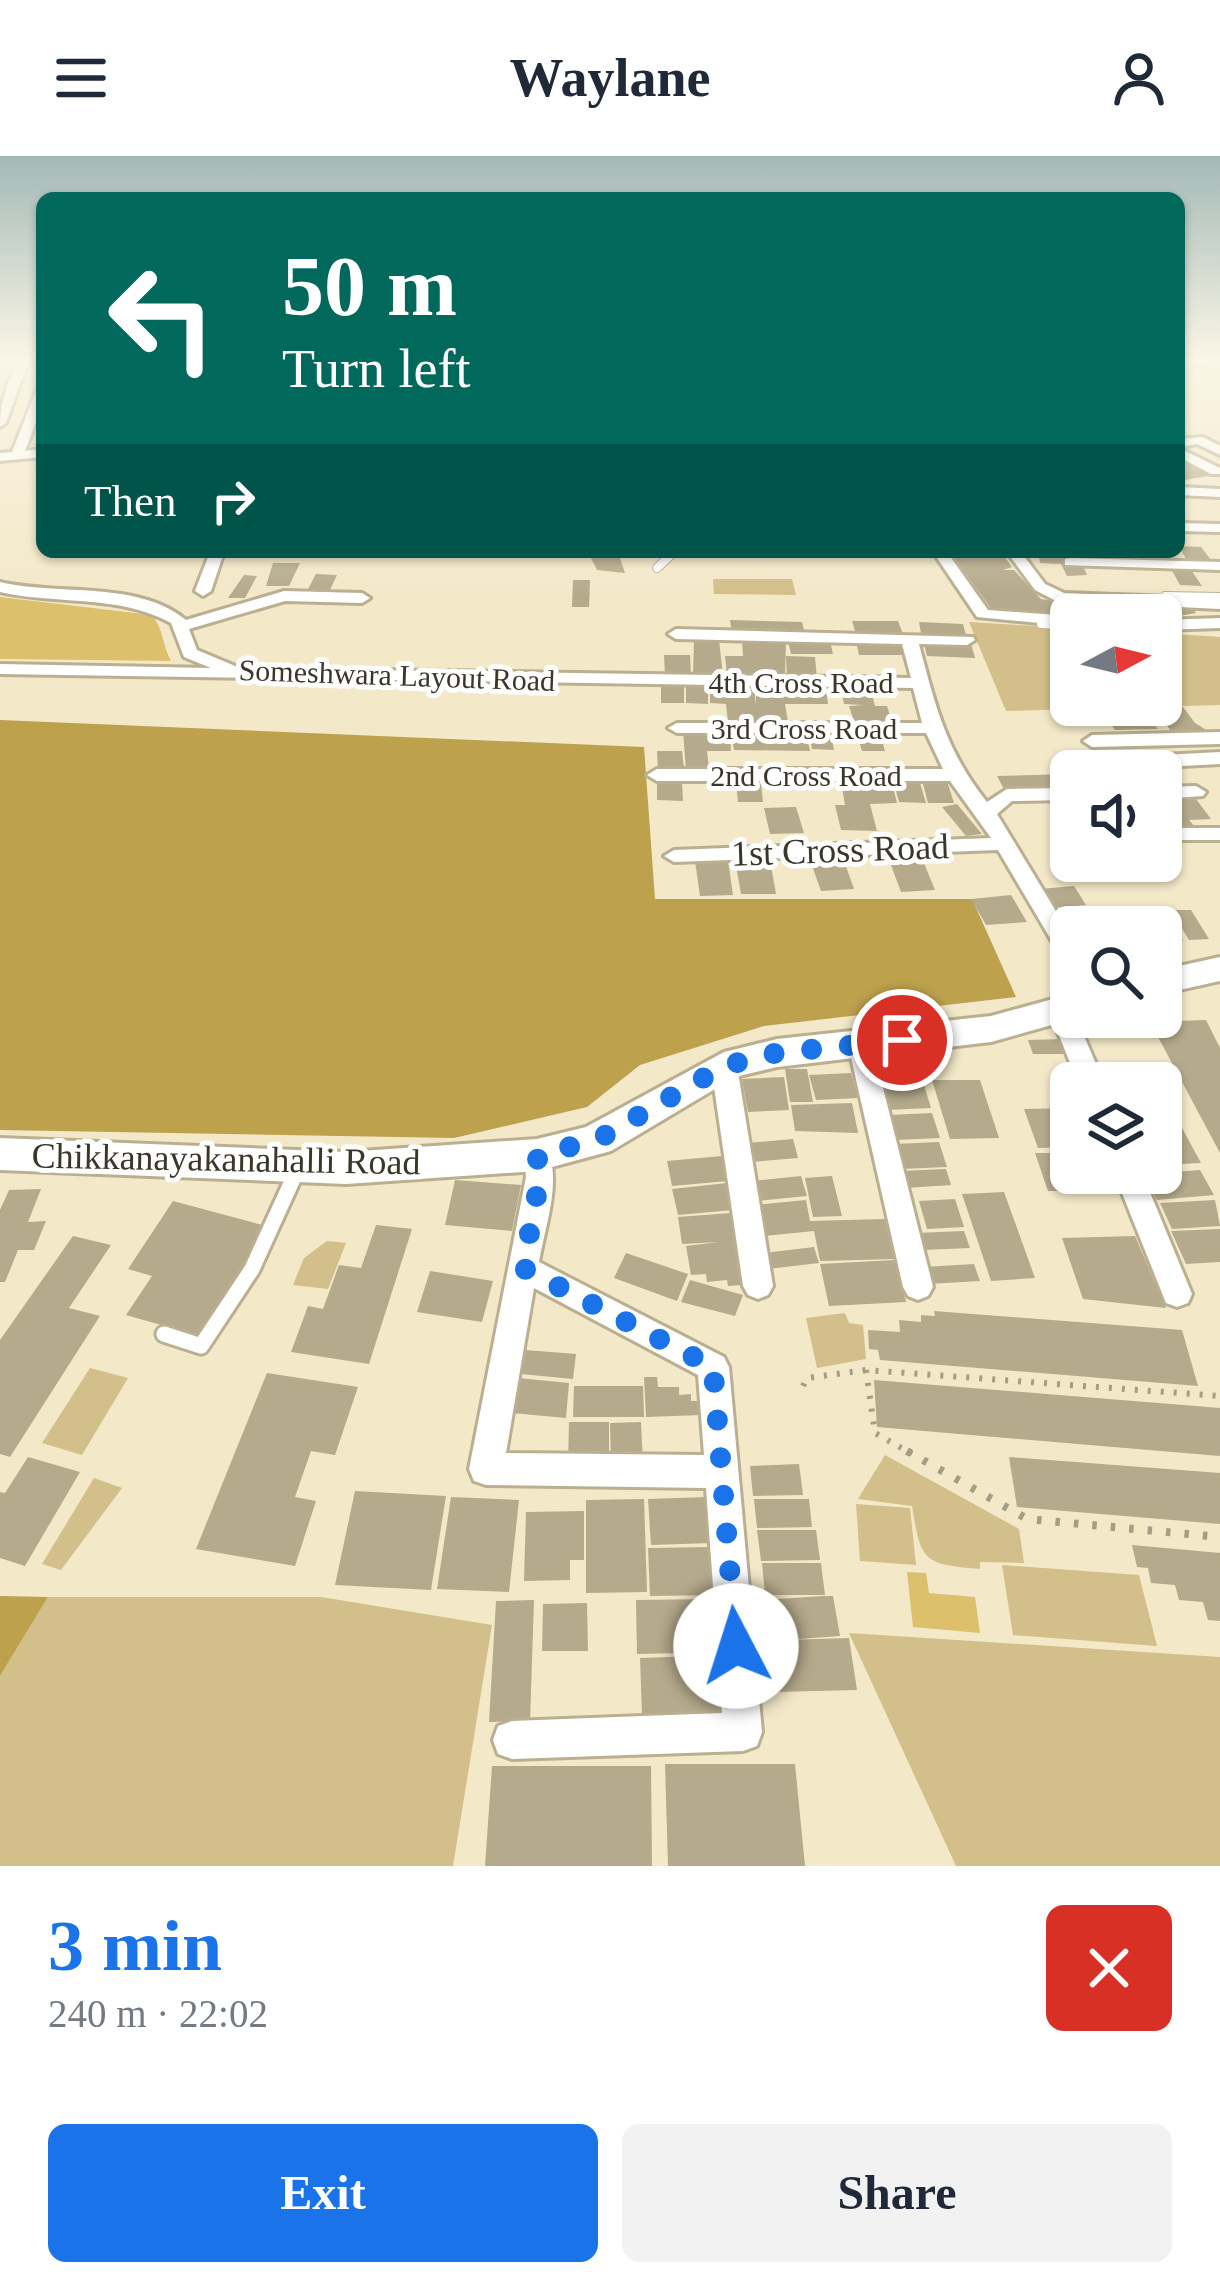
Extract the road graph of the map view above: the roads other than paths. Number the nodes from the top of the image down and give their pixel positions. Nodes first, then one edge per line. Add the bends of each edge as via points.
1 (28, 436) edge
2 (1185, 442) edge
3 (1220, 452) edge
4 (36, 453) edge
5 (17, 455) junction
6 (1185, 455) edge
7 (0, 457) edge
8 (1216, 472) dead end
9 (1185, 491) edge
10 (1220, 493) edge
11 (1185, 527) edge
12 (1220, 528) edge
13 (216, 558) edge
14 (668, 558) edge
15 (944, 558) edge
16 (1018, 558) edge
17 (1070, 562) dead end
18 (1220, 566) edge
19 (657, 568) dead end
20 (1094, 586) dead end
21 (0, 587) edge
22 (203, 591) dead end
23 (362, 598) dead end
24 (1182, 599) edge
25 (1219, 606) edge
26 (1182, 618) edge
27 (1050, 621) edge
28 (1041, 624) dead end
29 (1050, 624) edge
30 (180, 627) junction
31 (676, 634) dead end
32 (910, 638) junction
33 (967, 640) dead end
34 (0, 669) edge
35 (238, 673) junction
36 (681, 682) joint
37 (921, 683) junction
38 (676, 728) dead end
39 (932, 728) junction
40 (1220, 738) edge
41 (1092, 741) dead end
42 (1220, 758) edge
43 (1182, 760) edge
44 (657, 775) dead end
45 (955, 775) junction
46 (1182, 792) edge
47 (1196, 792) dead end
48 (1050, 794) edge
49 (986, 813) junction
50 (1182, 834) edge
51 (1220, 834) edge
52 (1005, 844) junction
53 (674, 856) dead end
54 (1050, 920) edge
55 (1220, 969) edge
56 (1182, 977) edge
57 (1050, 1013) edge
58 (860, 1044) junction
59 (724, 1066) junction
60 (0, 1154) edge
61 (537, 1155) junction
62 (299, 1167) junction
63 (1137, 1194) edge
64 (523, 1268) junction
65 (758, 1286) dead end
66 (918, 1287) dead end
67 (1178, 1294) dead end
68 (164, 1334) dead end
69 (721, 1472) junction
70 (512, 1740) dead end

1 - 5 street
2 - 3 street
4 - 5 street
5 - 7 street
6 - 8 street
9 - 10 street
11 - 12 street
13 - 22 street
14 - 19 lane
15 - 27 street via 983,614
16 - 25 street via 1040,587 1061,598
17 - 18 street
20 - 25 street
21 - 30 street, Someshwara Layout Road via 147,604
23 - 30 street via 284,596
24 - 25 lane
25 - 26 street
28 - 29 lane
30 - 35 street, Someshwara Layout Road via 190,653
31 - 32 street
32 - 33 street
32 - 37 street
34 - 35 street
35 - 36 street, Someshwara Layout Road
36 - 37 street, 4th Cross Road
37 - 39 street
38 - 39 street, 3rd Cross Road
39 - 45 street
40 - 41 street
42 - 43 street
44 - 45 street, 2nd Cross Road
45 - 49 street
46 - 47 street
48 - 49 street via 1007,795
49 - 52 street
50 - 51 street
52 - 53 street, 1st Cross Road
52 - 54 street
55 - 56 main road
57 - 58 main road, Chikkanayakanahalli Road via 992,1029
58 - 59 main road, Chikkanayakanahalli Road
58 - 66 street
59 - 61 main road, Chikkanayakanahalli Road via 597,1140
59 - 65 street
60 - 62 main road, Chikkanayakanahalli Road
61 - 62 main road, Chikkanayakanahalli Road
61 - 64 street
62 - 68 lane via 252,1269 201,1346
63 - 67 street
64 - 69 street via 713,1367
64 - 69 street via 487,1469
69 - 70 street via 743,1732

